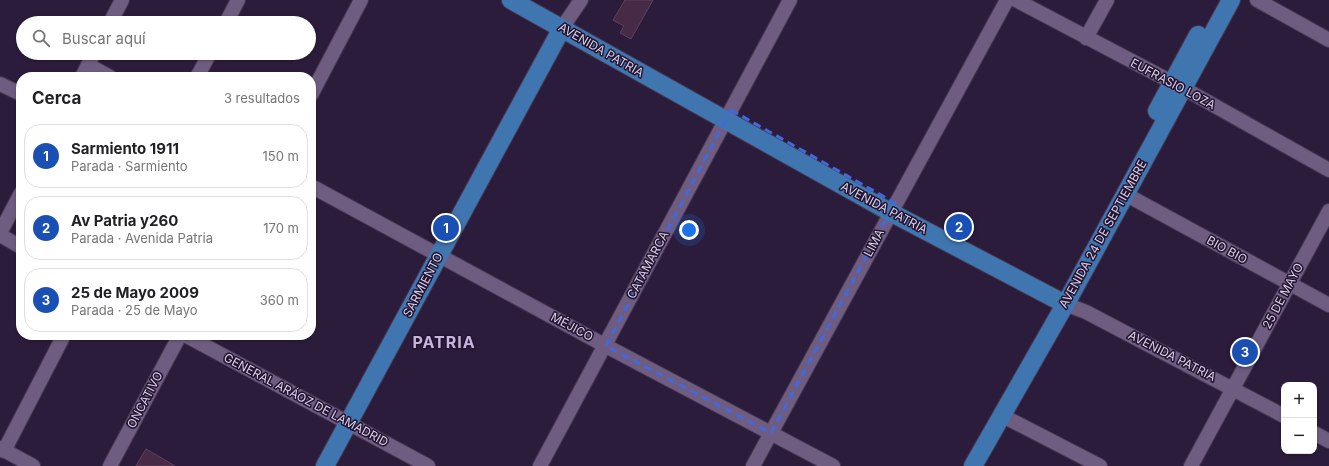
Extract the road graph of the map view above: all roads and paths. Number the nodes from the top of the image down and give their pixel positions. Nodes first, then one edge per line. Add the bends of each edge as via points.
1 (122, 0) edge
2 (238, 0) edge
3 (361, 0) edge
4 (511, 0) edge
5 (530, 0) edge
6 (581, 0) edge
7 (790, 0) edge
8 (1007, 0) edge
9 (1016, 0) edge
10 (1107, 0) edge
11 (1217, 0) edge
12 (1231, 0) edge
13 (1257, 0) edge
14 (114, 16) edge
15 (230, 16) edge
16 (565, 24) junction
17 (1086, 38) junction
18 (1329, 40) edge
19 (206, 60) edge
20 (88, 65) edge
21 (101, 72) edge
22 (200, 72) edge
23 (0, 84) edge
24 (1177, 85) junction
25 (316, 86) edge
26 (16, 92) edge
27 (728, 115) junction
28 (1329, 170) edge
29 (316, 189) edge
30 (1125, 194) junction
31 (16, 203) edge
32 (893, 207) junction
33 (1329, 211) edge
34 (0, 234) edge
35 (16, 244) edge
36 (439, 255) junction
37 (1289, 284) junction
38 (1064, 294) junction
39 (1329, 305) edge
40 (61, 340) edge
41 (177, 340) edge
42 (194, 340) edge
43 (606, 346) junction
44 (1233, 388) junction
45 (1281, 414) edge
46 (1001, 415) junction
47 (348, 423) junction
48 (771, 433) junction
49 (1317, 435) edge
50 (1329, 441) edge
51 (2, 449) edge
52 (33, 466) edge
53 (110, 466) edge
54 (325, 466) edge
55 (428, 466) edge
56 (540, 466) edge
57 (753, 466) edge
58 (833, 466) edge
59 (973, 466) edge
60 (1100, 466) edge
61 (1192, 466) edge

1 - 14 street
2 - 15 street
3 - 25 street
4 - 16 main road, AVENIDA PATRIA
5 - 16 main road, AVENIDA PATRIA
6 - 16 street, SARMIENTO
7 - 27 street, CATAMARCA
8 - 32 street, LIMA
9 - 17 street, EUFRASIO LOZA
10 - 17 street
11 - 24 main road, AVENIDA 24 DE SEPTIEMBRE
12 - 24 main road, AVENIDA 24 DE SEPTIEMBRE
13 - 18 street
16 - 27 main road, AVENIDA PATRIA
16 - 36 main road, SARMIENTO
17 - 24 street, EUFRASIO LOZA
19 - 22 street
20 - 21 street
23 - 26 street
24 - 28 street, EUFRASIO LOZA
24 - 30 main road, AVENIDA 24 DE SEPTIEMBRE
24 - 38 main road, AVENIDA 24 DE SEPTIEMBRE
27 - 32 main road, AVENIDA PATRIA
27 - 43 street, CATAMARCA
29 - 36 street, MÉJICO
30 - 37 street, BIO BIO
30 - 38 main road, AVENIDA 24 DE SEPTIEMBRE
31 - 34 street
32 - 38 main road, AVENIDA PATRIA
32 - 48 street, LIMA
33 - 37 street, 25 DE MAYO
34 - 35 street
36 - 43 street, MÉJICO
36 - 47 main road, SARMIENTO
37 - 39 street, BIO BIO
37 - 44 street, 25 DE MAYO
38 - 44 street, AVENIDA PATRIA via 1086,312
38 - 46 main road, AVENIDA 24 DE SEPTIEMBRE
40 - 51 street
41 - 53 street, ONCATIVO
42 - 47 street, GENERAL ARÁOZ DE LAMADRID
43 - 48 street, MÉJICO
43 - 56 street, CATAMARCA
44 - 45 street, AVENIDA PATRIA
44 - 61 street, 25 DE MAYO
46 - 59 main road, AVENIDA 24 DE SEPTIEMBRE
46 - 60 street
47 - 54 main road, SARMIENTO
47 - 55 street, GENERAL ARÁOZ DE LAMADRID
48 - 57 street, LIMA
48 - 58 street, MÉJICO
49 - 50 street
51 - 52 street

